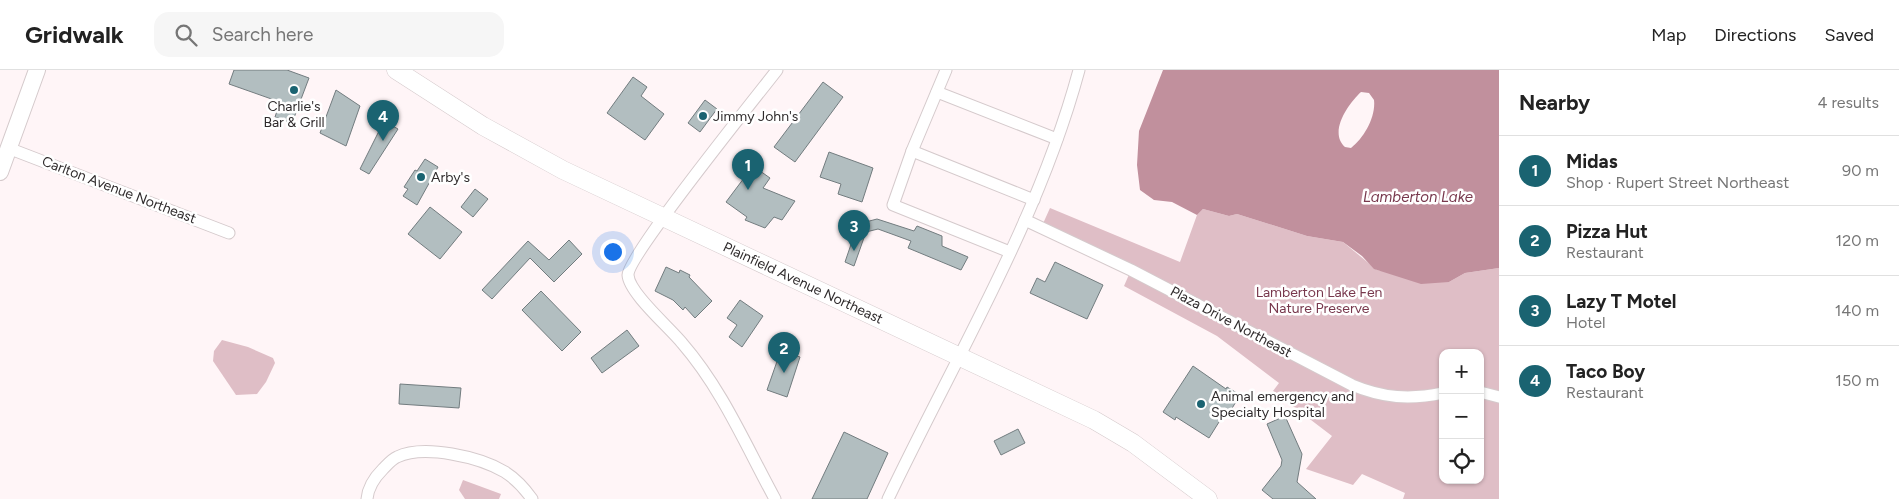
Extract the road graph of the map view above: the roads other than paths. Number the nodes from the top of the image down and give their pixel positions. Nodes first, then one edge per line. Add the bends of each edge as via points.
1 (37, 70) edge
2 (396, 70) edge
3 (777, 70) edge
4 (946, 70) edge
5 (1078, 70) edge
6 (937, 92) junction
7 (1056, 139) junction
8 (8, 148) junction
9 (912, 151) junction
10 (0, 172) edge
11 (1034, 200) junction
12 (664, 218) junction
13 (1025, 220) junction
14 (229, 233) dead end
15 (1010, 252) junction
16 (959, 355) junction
17 (1439, 393) edge
18 (1484, 393) edge
19 (1499, 397) edge
20 (367, 499) edge
21 (532, 499) edge
22 (775, 499) edge
23 (888, 499) edge
24 (1208, 499) edge

1 - 8 main road
2 - 12 main road, Plainfield Avenue Northeast via 512,142
3 - 12 street
4 - 6 street
5 - 7 street
6 - 7 street
6 - 9 street
7 - 11 street
8 - 10 main road
8 - 14 street, Carlton Avenue Northeast
9 - 11 street
9 - 15 street via 893,205
11 - 13 street
12 - 16 main road, Plainfield Avenue Northeast
12 - 22 street via 630,267 631,286 683,343 710,380
13 - 15 street
13 - 17 street, Plaza Drive Northeast via 1131,270 1352,385 1376,395 1400,398
15 - 16 street
16 - 23 street
16 - 24 main road, Plainfield Avenue Northeast via 1094,420 1133,443
18 - 19 street
20 - 21 street via 374,478 396,457 431,452 459,455 505,472 523,486

